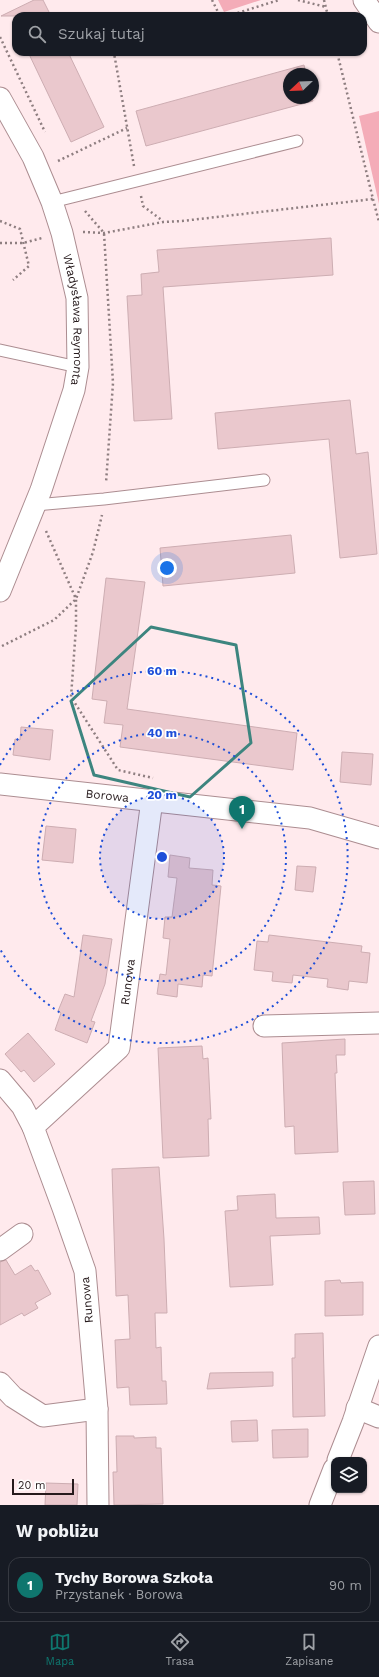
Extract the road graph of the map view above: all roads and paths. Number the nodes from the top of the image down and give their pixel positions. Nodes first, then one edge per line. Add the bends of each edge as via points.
1 (212, 0) edge
2 (279, 0) edge
3 (298, 0) edge
4 (324, 0) edge
5 (364, 0) edge
6 (326, 6) junction
7 (218, 12) edge
8 (241, 12) edge
9 (327, 12) edge
10 (379, 22) edge
11 (115, 56) edge
12 (338, 56) edge
13 (0, 98) edge
14 (127, 128) junction
15 (296, 141) dead end
16 (58, 161) dead end
17 (138, 180) junction
18 (373, 199) junction
19 (52, 202) junction
20 (0, 221) edge
21 (163, 222) junction
22 (379, 222) edge
23 (80, 232) dead end
24 (48, 236) dead end
25 (0, 243) edge
26 (23, 243) junction
27 (13, 280) dead end
28 (0, 350) edge
29 (78, 367) junction
30 (264, 480) dead end
31 (35, 505) junction
32 (0, 591) edge
33 (155, 778) dead end
34 (0, 784) edge
35 (152, 800) junction
36 (379, 838) edge
37 (379, 1022) edge
38 (264, 1026) dead end
39 (0, 1080) edge
40 (32, 1127) junction
41 (22, 1234) dead end
42 (0, 1250) edge
43 (379, 1346) edge
44 (0, 1383) edge
45 (97, 1410) junction
46 (355, 1415) junction
47 (379, 1416) edge
48 (339, 1457) edge
49 (331, 1477) edge
50 (98, 1505) edge
51 (320, 1505) edge

1 - 7 path
2 - 8 path
3 - 6 path
4 - 6 path
5 - 10 street
6 - 9 path
11 - 14 path
12 - 18 path
13 - 19 street, Władysława Reymonta via 32,157
14 - 16 path
14 - 17 path
15 - 17 lane
17 - 19 lane
17 - 21 path via 144,206
18 - 21 path
18 - 22 path
19 - 29 street, Władysława Reymonta via 77,298
20 - 26 path via 20,229
21 - 23 path via 104,233
24 - 26 path
25 - 26 path
26 - 27 path via 29,266
28 - 29 lane
29 - 31 street, Władysława Reymonta via 74,390
30 - 31 lane
31 - 32 street, Władysława Reymonta
31 - 33 path via 76,599 72,696 118,770
34 - 35 street, Borowa
35 - 36 street, Borowa via 310,818
35 - 40 street, Runowa via 119,1048
37 - 38 street
39 - 40 street, Runowa via 22,1106
40 - 45 street, Runowa via 84,1271
41 - 42 street
43 - 46 street
44 - 45 street via 13,1396 43,1416
45 - 50 street, Runowa
46 - 47 street
46 - 48 street
49 - 51 street

